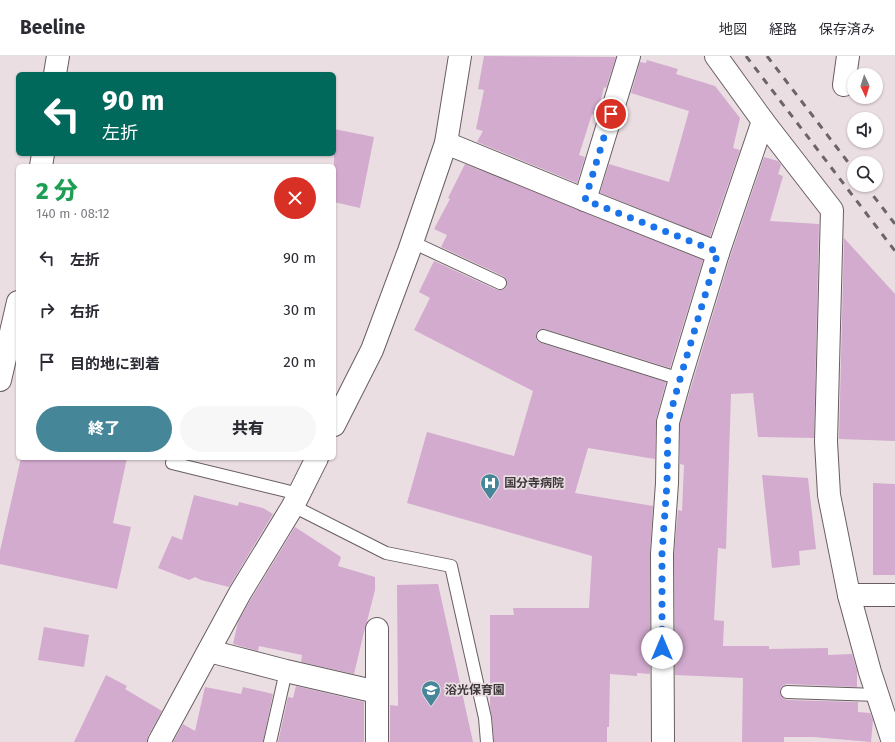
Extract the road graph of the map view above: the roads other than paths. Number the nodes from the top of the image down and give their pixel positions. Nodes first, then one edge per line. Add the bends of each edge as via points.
1 (58, 56) edge
2 (460, 56) edge
3 (629, 56) edge
4 (716, 56) edge
5 (848, 56) edge
6 (55, 72) edge
7 (844, 85) dead end
8 (763, 121) junction
9 (446, 142) junction
10 (585, 200) junction
11 (412, 242) junction
12 (718, 252) junction
13 (500, 283) dead end
14 (16, 311) edge
15 (543, 336) dead end
16 (680, 379) junction
17 (0, 380) edge
18 (336, 421) edge
19 (316, 460) edge
20 (172, 463) dead end
21 (296, 500) junction
22 (849, 595) junction
23 (895, 595) edge
24 (377, 629) dead end
25 (209, 650) junction
26 (286, 671) junction
27 (377, 692) junction
28 (787, 692) dead end
29 (878, 695) junction
30 (159, 742) edge
31 (270, 742) edge
32 (377, 742) edge
33 (487, 742) edge
34 (663, 742) edge
35 (893, 742) edge

1 - 6 street
2 - 9 street
3 - 10 street
4 - 8 street
5 - 7 street
8 - 12 street
8 - 22 street via 832,210 826,442 828,495
9 - 10 street
9 - 11 street
10 - 12 street
11 - 13 lane
11 - 18 street via 372,350
12 - 16 street
14 - 17 street
15 - 16 lane
16 - 34 street via 668,422 662,554
19 - 21 street
20 - 21 lane
21 - 25 street
21 - 33 lane via 386,553 451,566 485,718
22 - 23 street
22 - 29 street
24 - 27 street
25 - 26 street
25 - 30 street
26 - 27 street
26 - 31 lane
27 - 32 street
28 - 29 lane
29 - 35 street

